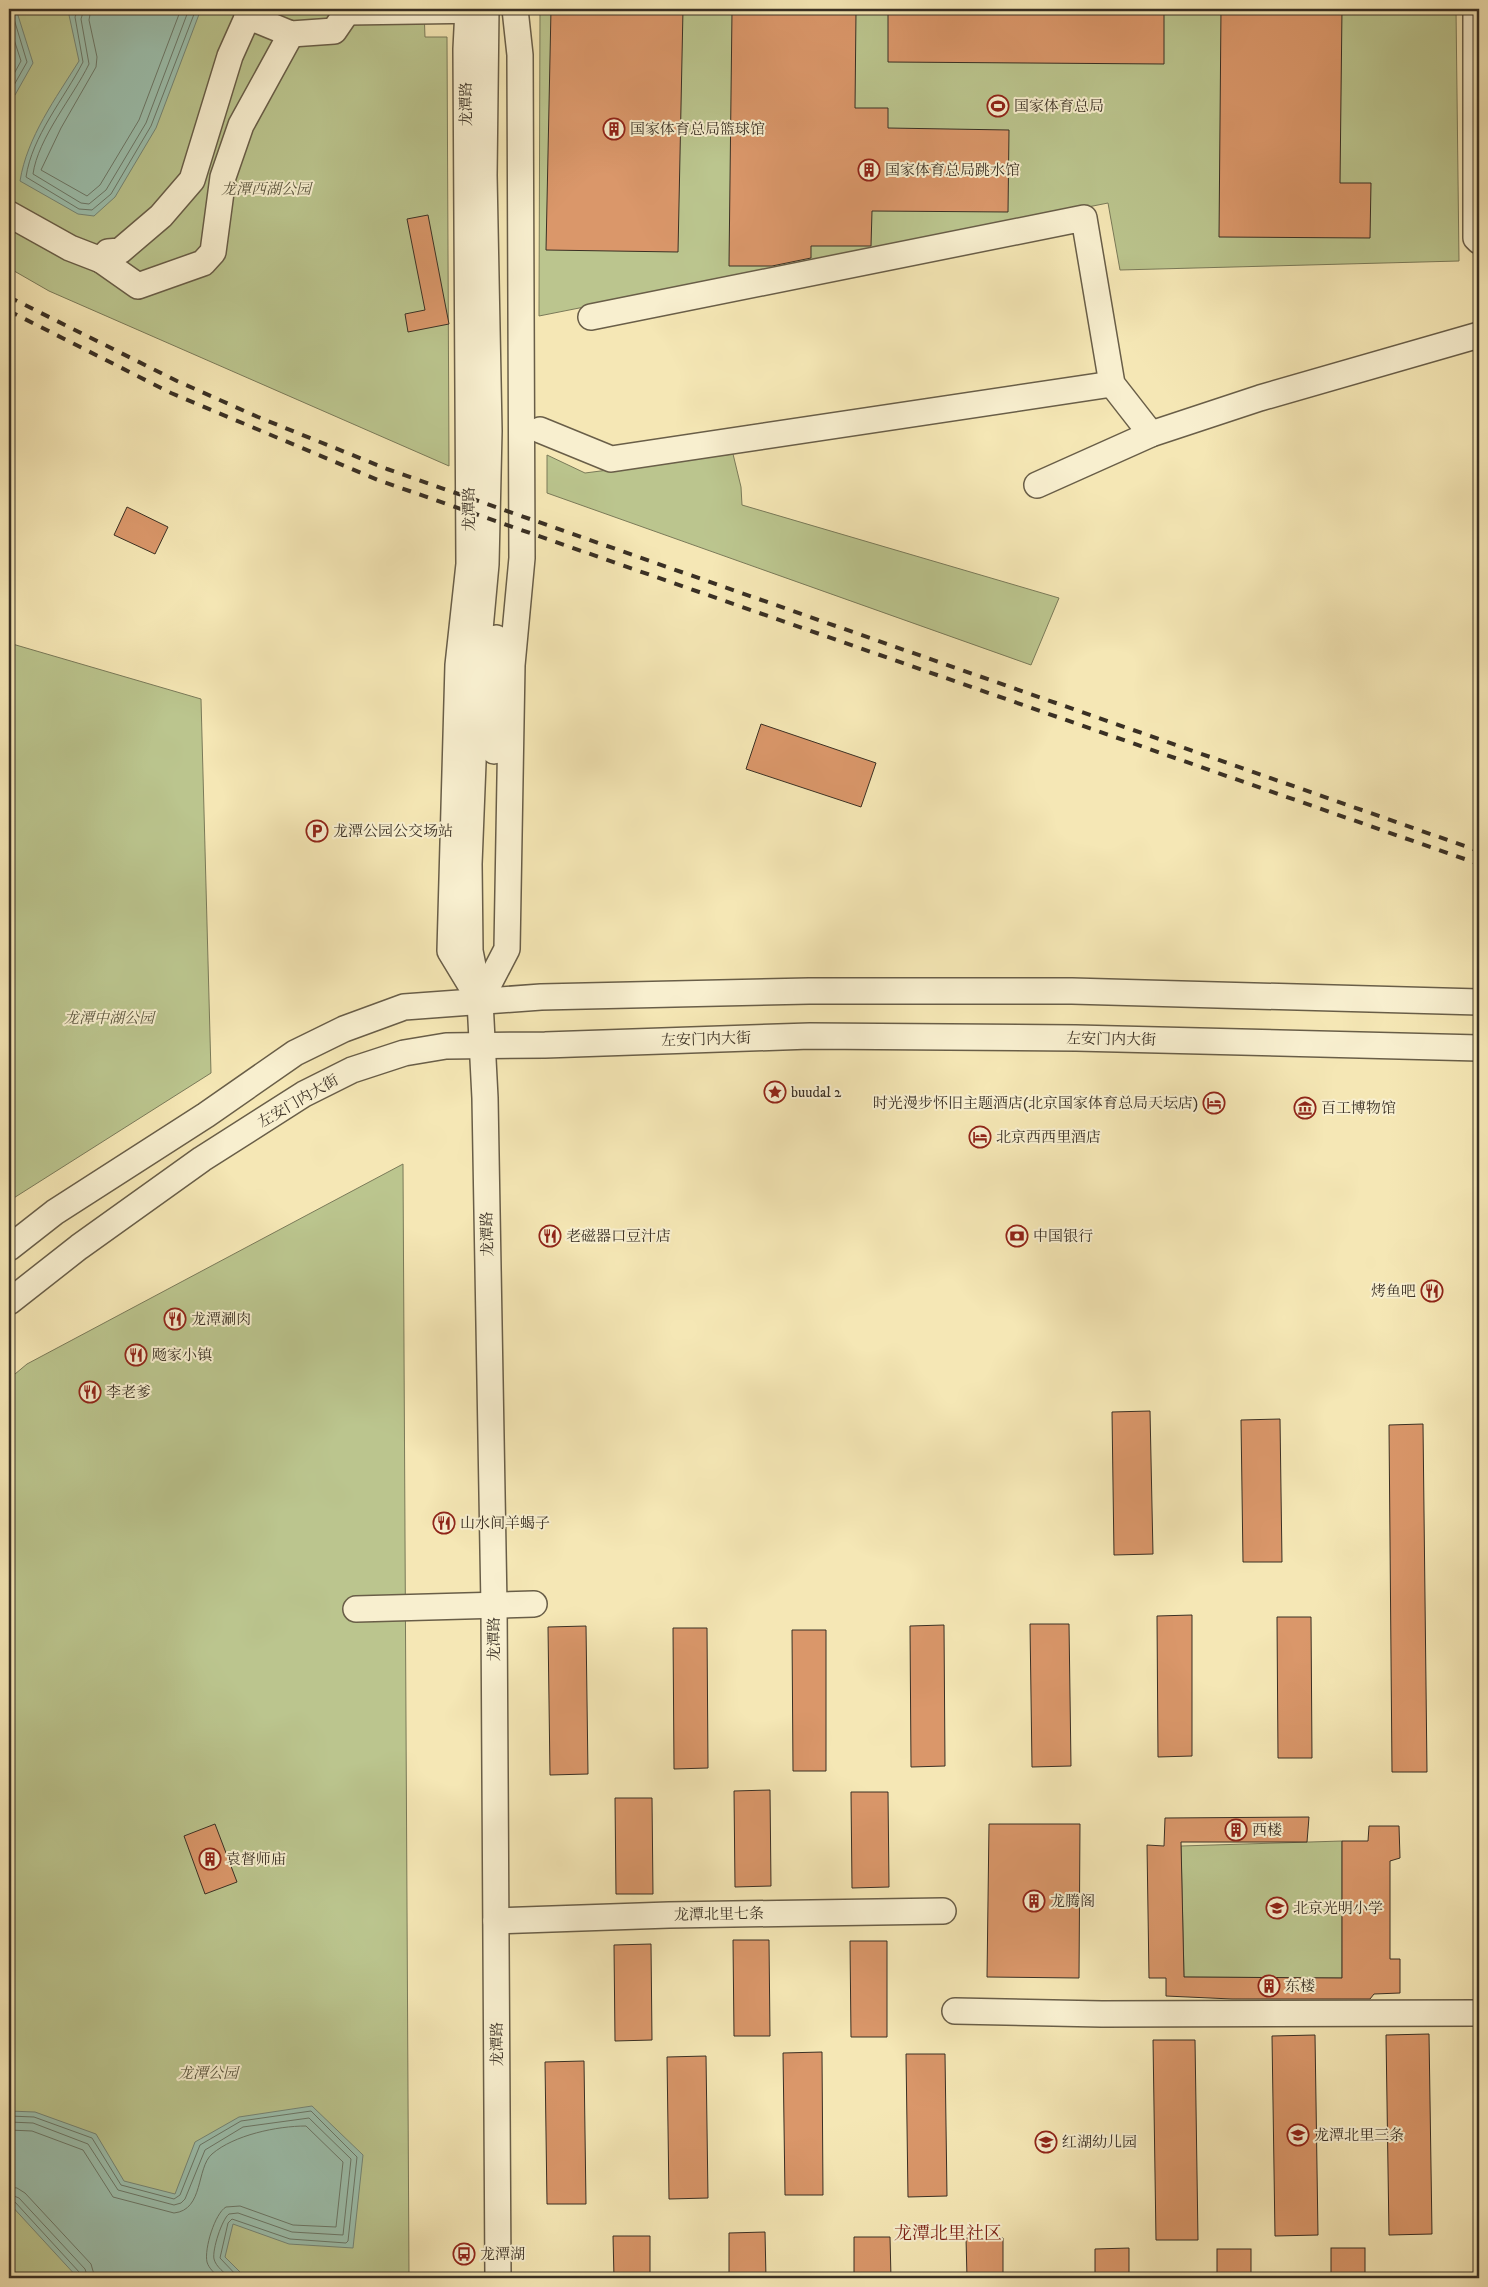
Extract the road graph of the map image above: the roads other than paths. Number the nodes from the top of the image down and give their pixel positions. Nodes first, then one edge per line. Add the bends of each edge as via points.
1 (515, 9) edge
2 (1476, 9) edge
3 (346, 10) edge
4 (482, 10) edge
5 (249, 12) edge
6 (291, 34) junction
7 (9, 214) edge
8 (1479, 241) edge
9 (100, 260) junction
10 (591, 317) dead end
11 (1479, 335) edge
12 (1112, 384) junction
13 (540, 430) dead end
14 (1151, 434) junction
15 (1037, 485) dead end
16 (480, 1001) junction
17 (1479, 1002) edge
18 (482, 1045) junction
19 (1479, 1048) edge
20 (9, 1248) edge
21 (9, 1302) edge
22 (534, 1604) dead end
23 (494, 1606) junction
24 (356, 1609) dead end
25 (943, 1911) dead end
26 (496, 1920) junction
27 (955, 2011) dead end
28 (1479, 2013) edge
29 (498, 2278) edge

1 - 16 street via 520,55 522,558 512,665 507,949
2 - 8 street via 1476,238
3 - 4 street
3 - 6 street via 334,31
4 - 16 street, 龙潭路 via 489,431 486,564 477,662 469,864 470,951
5 - 6 street
5 - 9 street via 230,56 192,180 161,216 120,252 108,252
6 - 9 street via 241,125 223,177 212,252 204,264 138,286
7 - 9 street via 70,248
10 - 12 street via 1084,218
11 - 14 street via 1260,398
12 - 13 street via 611,459
12 - 14 street
14 - 15 street
16 - 17 street via 809,991 1072,991
16 - 18 street, 龙潭路
16 - 20 street via 404,1007 344,1029 295,1053 206,1115 55,1212
18 - 19 street, 左安门内大街 via 820,1036 1076,1038
18 - 21 street, 左安门内大街 via 446,1046 404,1053 352,1070 304,1094 202,1160 79,1247
18 - 23 street, 龙潭路
22 - 23 street
23 - 24 street
23 - 26 street, 龙潭路
25 - 26 street, 龙潭北里七条
26 - 29 street, 龙潭路
27 - 28 street

